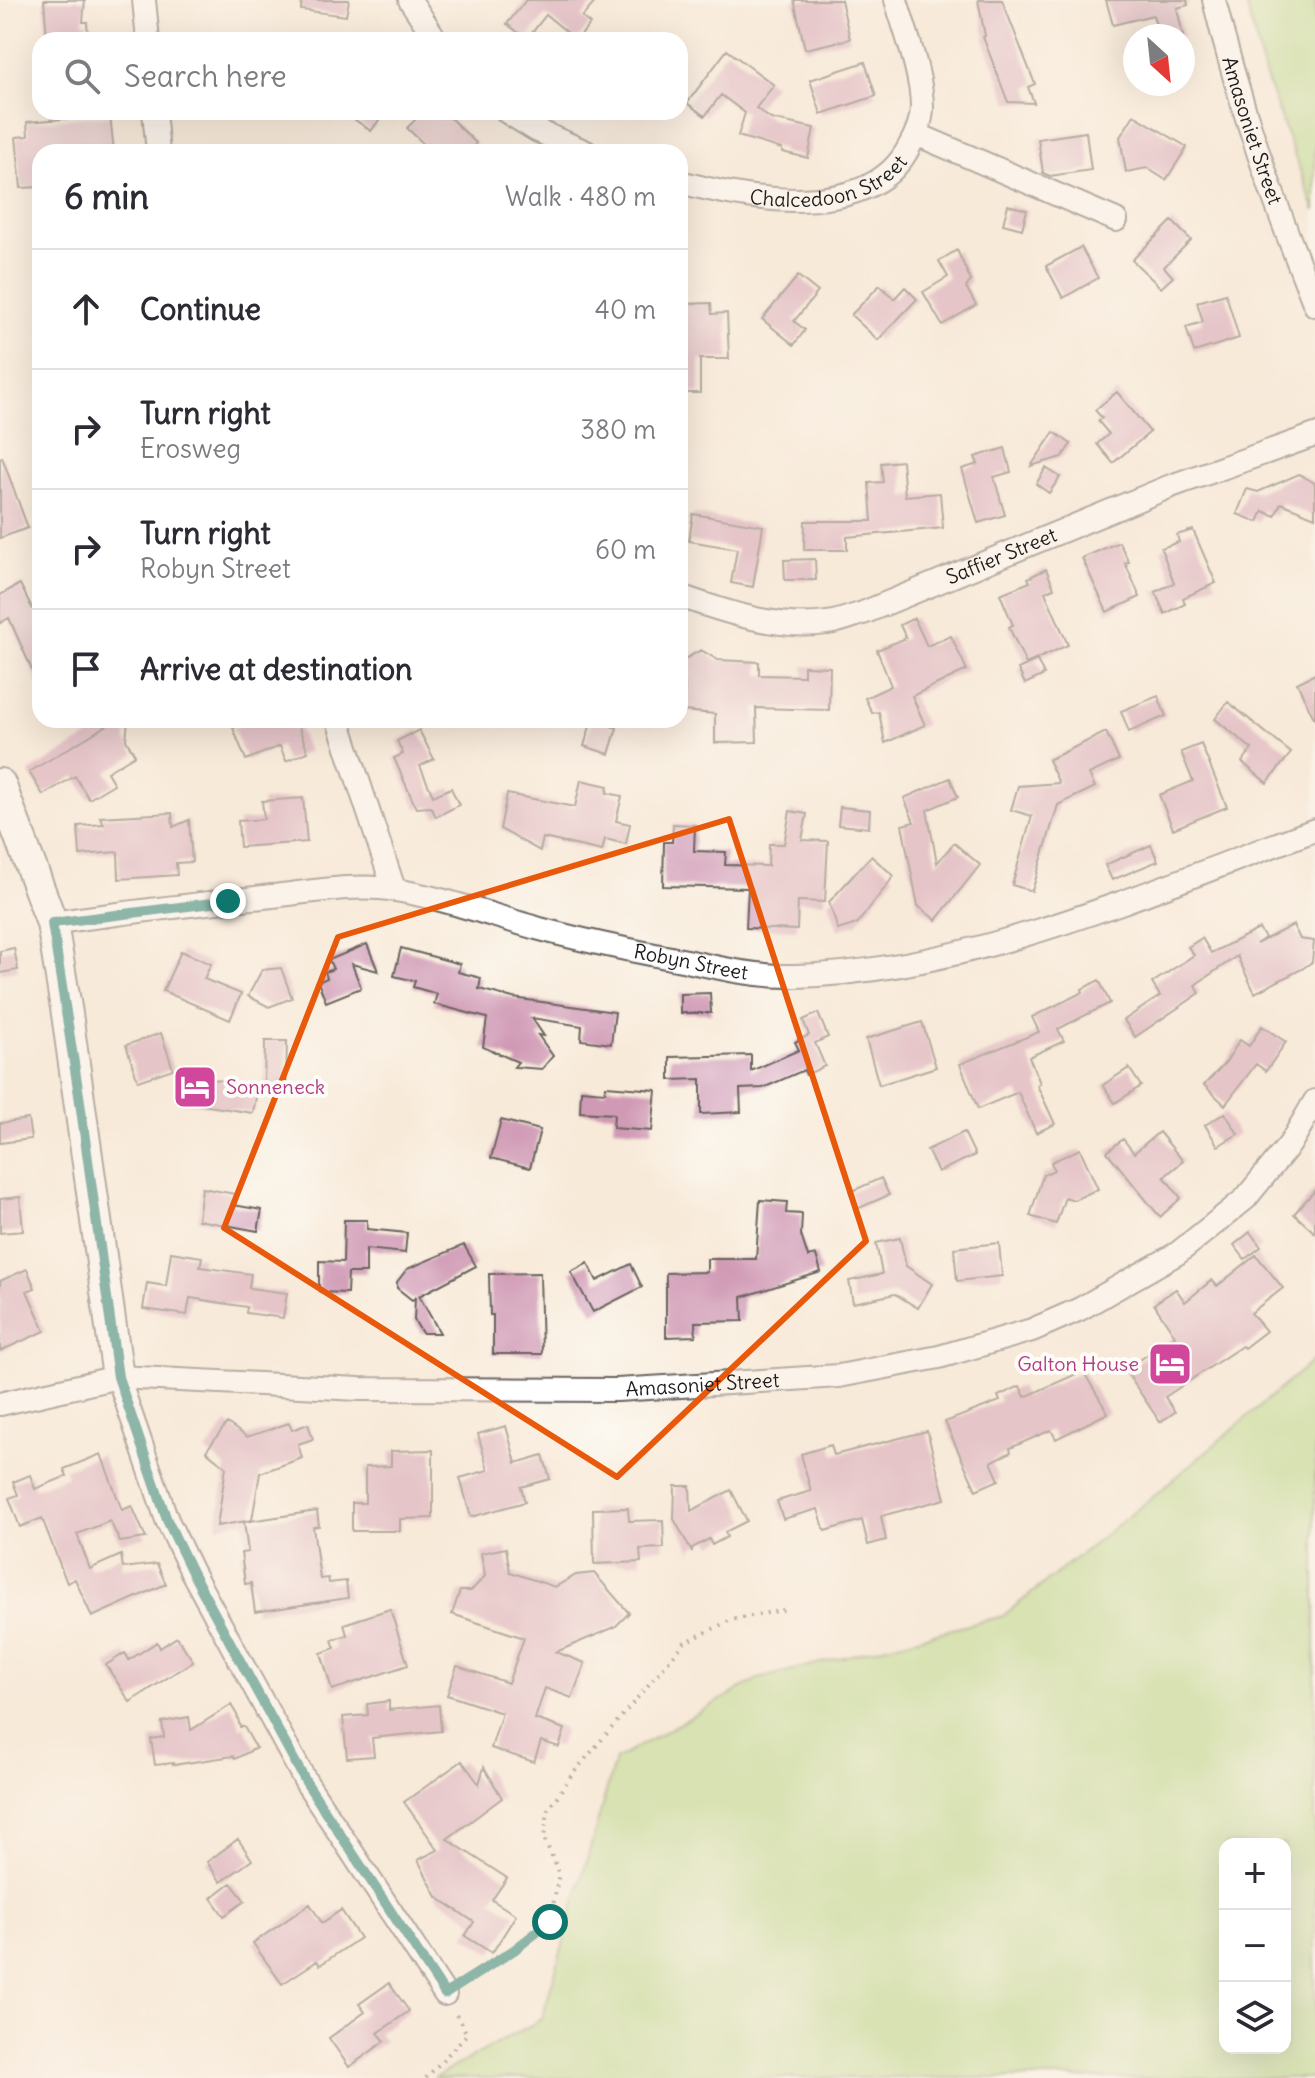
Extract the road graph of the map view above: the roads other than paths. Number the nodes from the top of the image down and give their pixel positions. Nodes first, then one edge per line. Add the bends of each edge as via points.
1 (144, 0) edge
2 (410, 0) edge
3 (896, 0) edge
4 (1214, 0) edge
5 (147, 32) edge
6 (431, 32) edge
7 (155, 120) edge
8 (520, 120) edge
9 (916, 134) junction
10 (157, 144) edge
11 (568, 144) edge
12 (688, 184) edge
13 (1116, 220) dead end
14 (1315, 305) edge
15 (1315, 435) edge
16 (688, 598) edge
17 (341, 728) edge
18 (0, 784) edge
19 (1315, 830) edge
20 (394, 889) junction
21 (52, 923) junction
22 (1315, 1101) edge
23 (118, 1377) junction
24 (0, 1404) edge
25 (445, 1994) road end

1 - 5 street
2 - 6 street
3 - 9 street, Chalcedoon Street via 922,107
4 - 14 street, Amasoniet Street via 1231,72
7 - 10 street
8 - 11 street
9 - 12 street, Chalcedoon Street via 903,160 884,178 839,196 730,196
9 - 13 street
15 - 16 street, Saffier Street via 1171,486 828,623 793,624
17 - 20 street
18 - 21 street
19 - 20 street, Robyn Street via 997,943 864,971 795,976 749,974 628,950
20 - 21 street, Robyn Street via 327,890
21 - 23 street
22 - 23 street, Amasoniet Street via 1290,1144 1245,1199 1178,1253 1032,1330 939,1357 839,1376 617,1390 359,1389
23 - 24 street, Amasoniet Street
23 - 25 street via 167,1520 192,1572 306,1782

